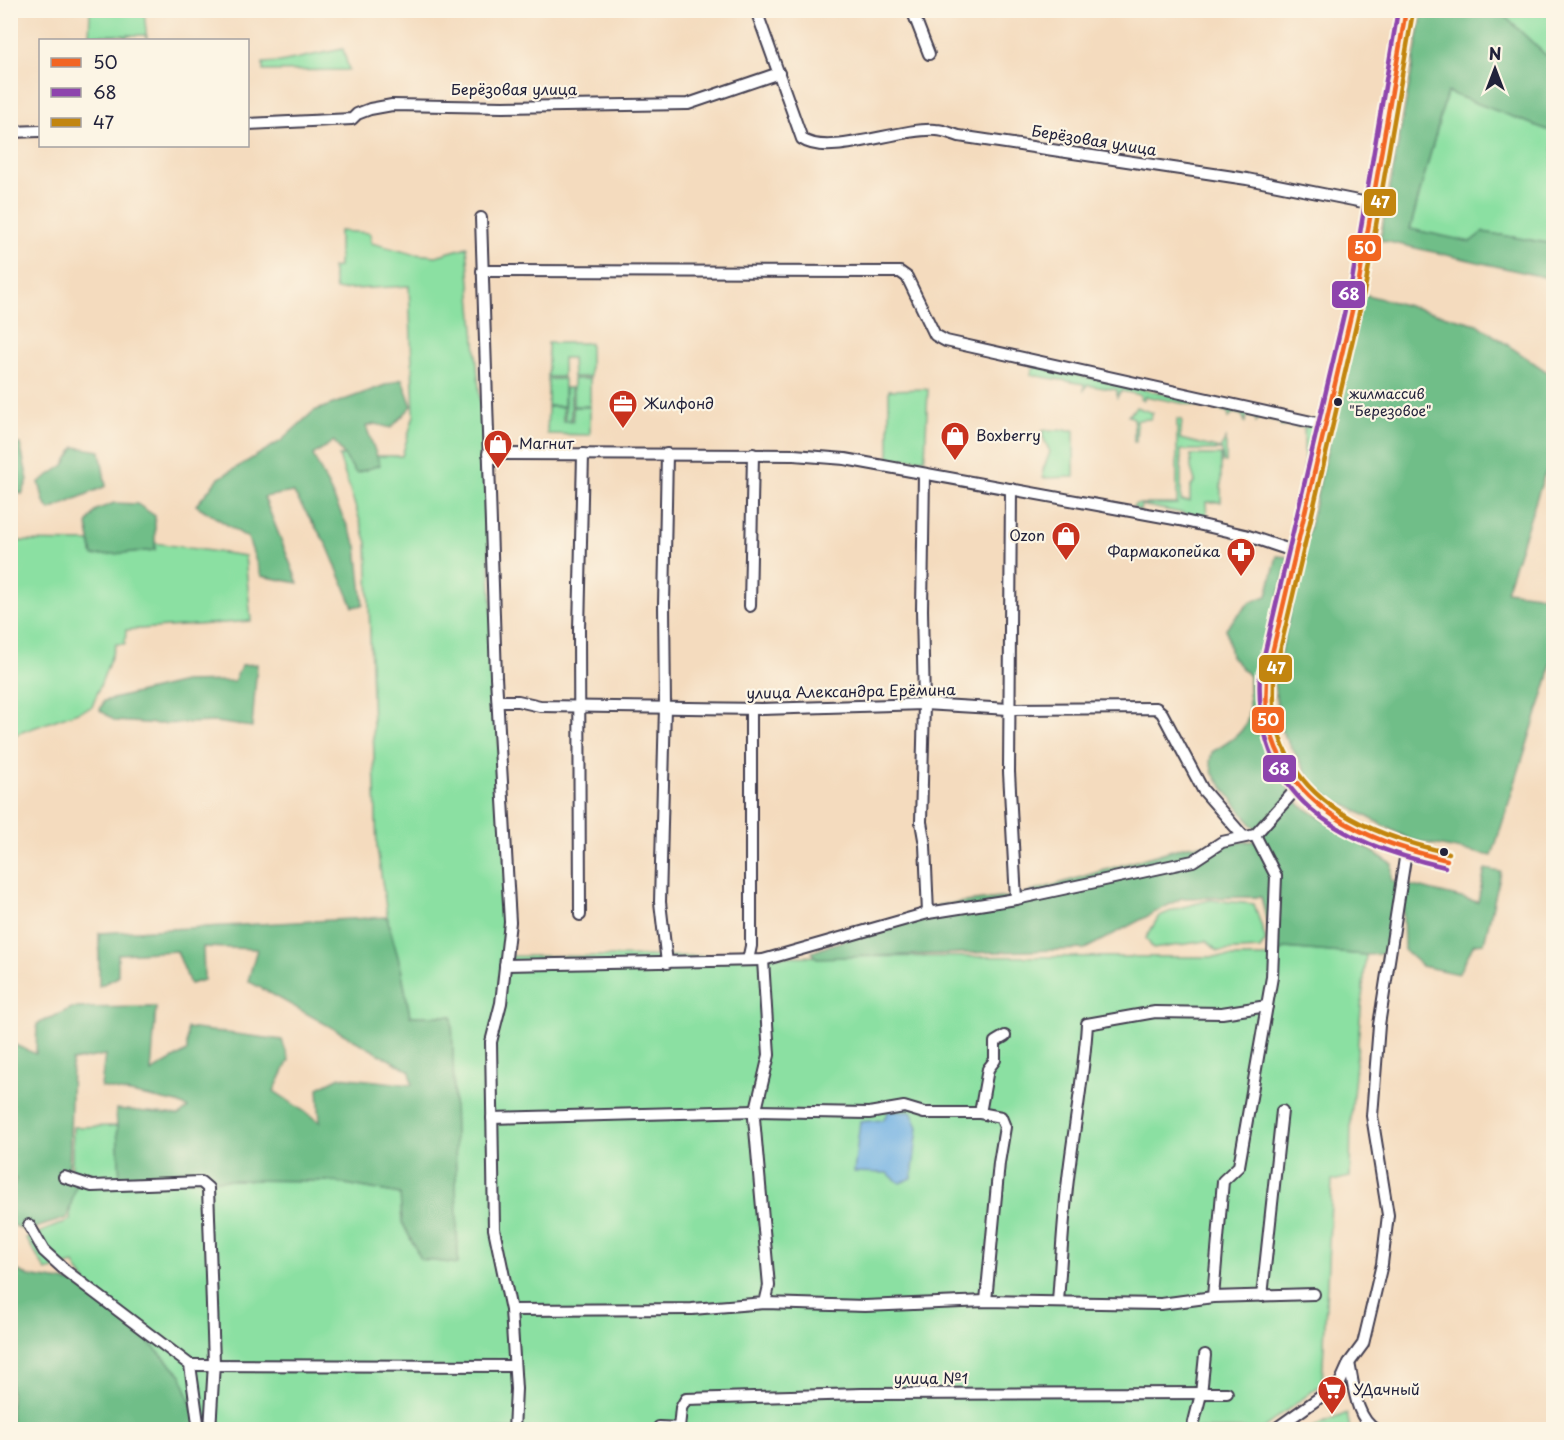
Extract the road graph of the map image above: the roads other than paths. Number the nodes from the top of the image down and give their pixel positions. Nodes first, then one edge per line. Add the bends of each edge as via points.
1 (756, 10) edge
2 (912, 10) edge
3 (1406, 10) edge
4 (929, 54) dead end
5 (779, 72) junction
6 (249, 124) edge
7 (39, 131) edge
8 (10, 132) edge
9 (1373, 204) junction
10 (481, 218) dead end
11 (1365, 254) dead end
12 (483, 271) junction
13 (1325, 425) dead end
14 (488, 454) junction
15 (583, 454) junction
16 (667, 454) junction
17 (753, 454) junction
18 (924, 474) junction
19 (1011, 489) junction
20 (1296, 552) dead end
21 (750, 606) dead end
22 (498, 701) junction
23 (924, 704) junction
24 (580, 706) junction
25 (665, 707) junction
26 (751, 708) junction
27 (1009, 709) junction
28 (1298, 787) dead end
29 (1255, 835) junction
30 (1243, 836) junction
31 (1406, 852) dead end
32 (1016, 899) junction
33 (928, 913) junction
34 (580, 915) dead end
35 (748, 960) junction
36 (763, 960) junction
37 (667, 963) junction
38 (505, 965) junction
39 (1267, 1006) junction
40 (1005, 1036) dead end
41 (756, 1111) junction
42 (1282, 1111) dead end
43 (980, 1113) junction
44 (492, 1118) junction
45 (64, 1177) dead end
46 (29, 1225) dead end
47 (1314, 1294) dead end
48 (1262, 1296) junction
49 (1213, 1297) junction
50 (986, 1301) junction
51 (1058, 1302) junction
52 (765, 1303) junction
53 (511, 1310) junction
54 (1205, 1355) dead end
55 (214, 1363) junction
56 (1349, 1363) junction
57 (190, 1365) junction
58 (514, 1366) junction
59 (1201, 1394) junction
60 (1227, 1394) dead end
61 (1296, 1416) junction
62 (659, 1427) dead end
63 (1370, 1428) edge
64 (199, 1430) edge
65 (210, 1430) edge
66 (514, 1430) edge
67 (1192, 1430) edge
68 (1274, 1430) edge
69 (1295, 1430) edge

1 - 5 street
2 - 4 street
3 - 9 street
5 - 6 street, Берёзовая улица via 688,104 392,105 370,109 352,119
5 - 9 street, Берёзовая улица via 802,138 811,145 828,146 888,134 937,130 1247,179
7 - 8 street
9 - 11 street
10 - 12 street
12 - 13 street via 900,272 907,277 935,335 946,341
12 - 14 street
14 - 15 street
14 - 22 street
15 - 16 street
15 - 24 street
16 - 17 street
16 - 25 street
17 - 18 street via 845,459
17 - 21 street
18 - 19 street
18 - 23 street
19 - 20 street via 1180,520
19 - 27 street
22 - 24 street, улица Александра Ерёмина
22 - 38 street via 510,922
23 - 26 street, улица Александра Ерёмина
23 - 27 street, улица Александра Ерёмина
23 - 33 street via 921,822
24 - 25 street, улица Александра Ерёмина
24 - 34 street
25 - 26 street, улица Александра Ерёмина
25 - 37 street via 660,902
26 - 35 street
27 - 30 street, улица Александра Ерёмина via 1156,708 1162,712 1203,790
27 - 32 street via 1010,830
28 - 29 street
29 - 30 street
29 - 39 street via 1276,876
30 - 32 street via 1222,842 1193,861
31 - 56 street via 1379,1025 1372,1116 1388,1215 1382,1264 1363,1344
32 - 33 street
33 - 36 street
35 - 36 street
35 - 37 street
36 - 41 street via 769,1055
37 - 38 street
38 - 44 street via 501,1003 490,1042
39 - 49 street via 1239,1166 1223,1181
39 - 51 street via 1222,1013 1155,1012 1088,1024 1067,1182
40 - 43 street via 995,1042 995,1060 988,1069
41 - 43 street via 869,1113 904,1107 924,1113
41 - 44 street
41 - 52 street via 769,1286
42 - 48 street
43 - 50 street via 1001,1117 1005,1127
44 - 53 street via 494,1229
45 - 55 street via 92,1185 201,1182 208,1188
46 - 57 street via 44,1251 66,1272
47 - 48 street
48 - 49 street
49 - 51 street via 1161,1304
50 - 51 street
50 - 52 street via 865,1306
52 - 53 street via 692,1309
53 - 58 street
54 - 59 street
55 - 57 street
55 - 58 street
55 - 65 street
56 - 61 street via 1340,1383
56 - 63 street via 1357,1403
57 - 64 street
58 - 66 street
59 - 60 street, улица №1
59 - 62 street, улица №1 via 861,1394 686,1399 681,1408 680,1428
59 - 67 street
61 - 68 street
61 - 69 street

